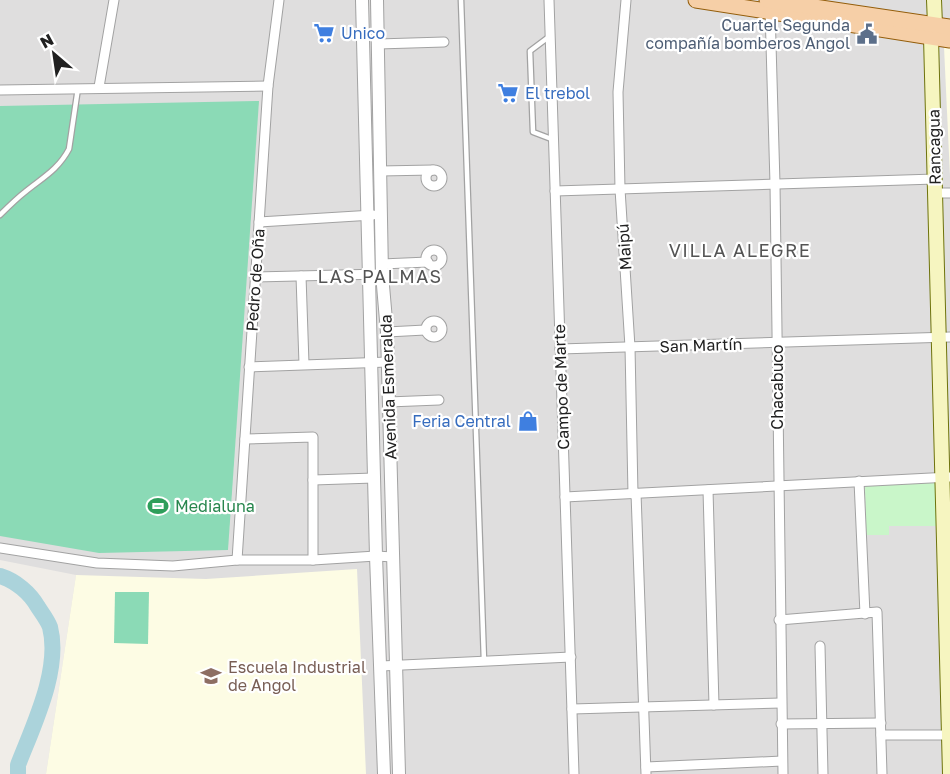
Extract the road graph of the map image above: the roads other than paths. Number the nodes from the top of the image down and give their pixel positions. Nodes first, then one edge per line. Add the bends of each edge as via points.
1 (114, 0) edge
2 (279, 0) edge
3 (362, 0) edge
4 (377, 0) edge
5 (461, 0) edge
6 (549, 0) edge
7 (626, 0) edge
8 (696, 0) edge
9 (934, 0) edge
10 (770, 5) edge
11 (939, 29) edge
12 (550, 36) junction
13 (950, 40) edge
14 (444, 42) dead end
15 (378, 44) junction
16 (268, 86) junction
17 (99, 87) junction
18 (78, 88) junction
19 (0, 90) edge
20 (554, 140) junction
21 (433, 170) dead end
22 (380, 171) junction
23 (775, 184) junction
24 (935, 186) junction
25 (621, 189) junction
26 (555, 191) junction
27 (950, 193) edge
28 (381, 214) junction
29 (0, 215) edge
30 (367, 215) junction
31 (259, 222) junction
32 (428, 262) dead end
33 (382, 269) junction
34 (369, 274) junction
35 (302, 276) junction
36 (255, 277) junction
37 (425, 330) dead end
38 (387, 332) junction
39 (944, 338) edge
40 (777, 343) junction
41 (630, 347) junction
42 (560, 349) junction
43 (371, 361) junction
44 (388, 362) junction
45 (304, 364) junction
46 (249, 367) junction
47 (439, 400) dead end
48 (388, 402) junction
49 (245, 439) junction
50 (374, 465) junction
51 (390, 465) junction
52 (946, 477) edge
53 (313, 480) junction
54 (859, 482) junction
55 (374, 483) junction
56 (778, 486) junction
57 (390, 489) junction
58 (708, 490) junction
59 (634, 493) junction
60 (565, 497) junction
61 (0, 548) edge
62 (376, 556) junction
63 (393, 557) junction
64 (313, 560) junction
65 (237, 561) junction
66 (865, 614) junction
67 (779, 620) junction
68 (820, 646) dead end
69 (948, 650) edge
70 (571, 657) junction
71 (484, 661) junction
72 (395, 664) junction
73 (381, 666) junction
74 (781, 703) junction
75 (714, 705) junction
76 (644, 707) junction
77 (572, 709) junction
78 (881, 723) junction
79 (781, 724) junction
80 (822, 724) junction
81 (881, 735) junction
82 (949, 735) edge
83 (782, 761) junction
84 (646, 770) edge
85 (384, 774) edge
86 (399, 774) edge
87 (574, 774) edge
88 (783, 774) edge
89 (823, 774) edge
90 (882, 774) edge
91 (950, 774) edge

1 - 17 street
2 - 16 street, Pedro de Oña
3 - 30 street, Avenida Esmeralda
4 - 15 street, Avenida Esmeralda
5 - 71 lane
6 - 12 street, Campo de Marte
7 - 25 street, Maipú via 618,92
8 - 10 main road
9 - 11 main road, Rancagua
10 - 11 main road
10 - 23 street, Chacabuco
11 - 13 main road
11 - 24 main road, Rancagua
12 - 20 street, Campo de Marte
12 - 20 lane via 530,51 533,132
14 - 15 street
15 - 22 street, Avenida Esmeralda
16 - 17 street
16 - 31 street, Pedro de Oña
17 - 18 street
18 - 19 street
18 - 29 lane via 65,156 51,174
20 - 26 street, Campo de Marte
21 - 22 street
22 - 28 street, Avenida Esmeralda
23 - 24 street
23 - 25 street
23 - 40 street, Chacabuco
24 - 27 street
24 - 39 main road, Rancagua
25 - 26 street
25 - 41 street, Maipú
26 - 42 street, Campo de Marte
28 - 30 street
28 - 33 street, Avenida Esmeralda
30 - 31 street
30 - 34 street, Avenida Esmeralda
31 - 36 street, Pedro de Oña
32 - 33 street
33 - 34 street
33 - 38 street, Avenida Esmeralda
34 - 35 street
34 - 43 street, Avenida Esmeralda
35 - 36 street
35 - 45 street
36 - 46 street, Pedro de Oña
37 - 38 street
38 - 44 street, Avenida Esmeralda
39 - 40 street, San Martín
39 - 52 main road, Rancagua
40 - 41 street, San Martín
40 - 56 street, Chacabuco
41 - 42 street, San Martín
41 - 59 street, Maipú
42 - 60 street, Campo de Marte
43 - 44 street
43 - 45 street
43 - 50 street, Avenida Esmeralda
44 - 48 street, Avenida Esmeralda
45 - 46 street
46 - 49 street, Pedro de Oña
47 - 48 street
48 - 51 street, Avenida Esmeralda
49 - 53 street via 313,437
49 - 65 street, Pedro de Oña
50 - 51 street
50 - 55 street, Avenida Esmeralda
51 - 57 street, Avenida Esmeralda
52 - 54 street
52 - 69 main road, Rancagua
53 - 55 street
53 - 64 street
54 - 56 street
54 - 66 street
55 - 57 street
55 - 62 street, Avenida Esmeralda
56 - 58 street
56 - 67 street, Chacabuco
57 - 63 street, Avenida Esmeralda
58 - 59 street
58 - 75 street
59 - 60 street
59 - 76 street, Maipú
60 - 70 street, Campo de Marte
61 - 65 street via 97,563 173,566
62 - 63 street
62 - 64 street
62 - 73 street, Avenida Esmeralda
63 - 72 street, Avenida Esmeralda
64 - 65 street
66 - 67 street
66 - 78 street via 877,612
67 - 74 street, Chacabuco
68 - 80 street
69 - 82 main road, Rancagua
70 - 71 street
70 - 77 street, Campo de Marte
71 - 72 street
72 - 73 street
72 - 86 street, Avenida Esmeralda
73 - 85 street, Avenida Esmeralda
74 - 75 street
74 - 79 street, Chacabuco
75 - 76 street
76 - 77 street
76 - 84 street, Maipú
77 - 87 street, Campo de Marte
78 - 80 street
78 - 81 street
79 - 80 street
79 - 83 street, Chacabuco
80 - 89 street
81 - 82 street
81 - 90 street
82 - 91 main road, Rancagua
83 - 84 street
83 - 88 street, Chacabuco

